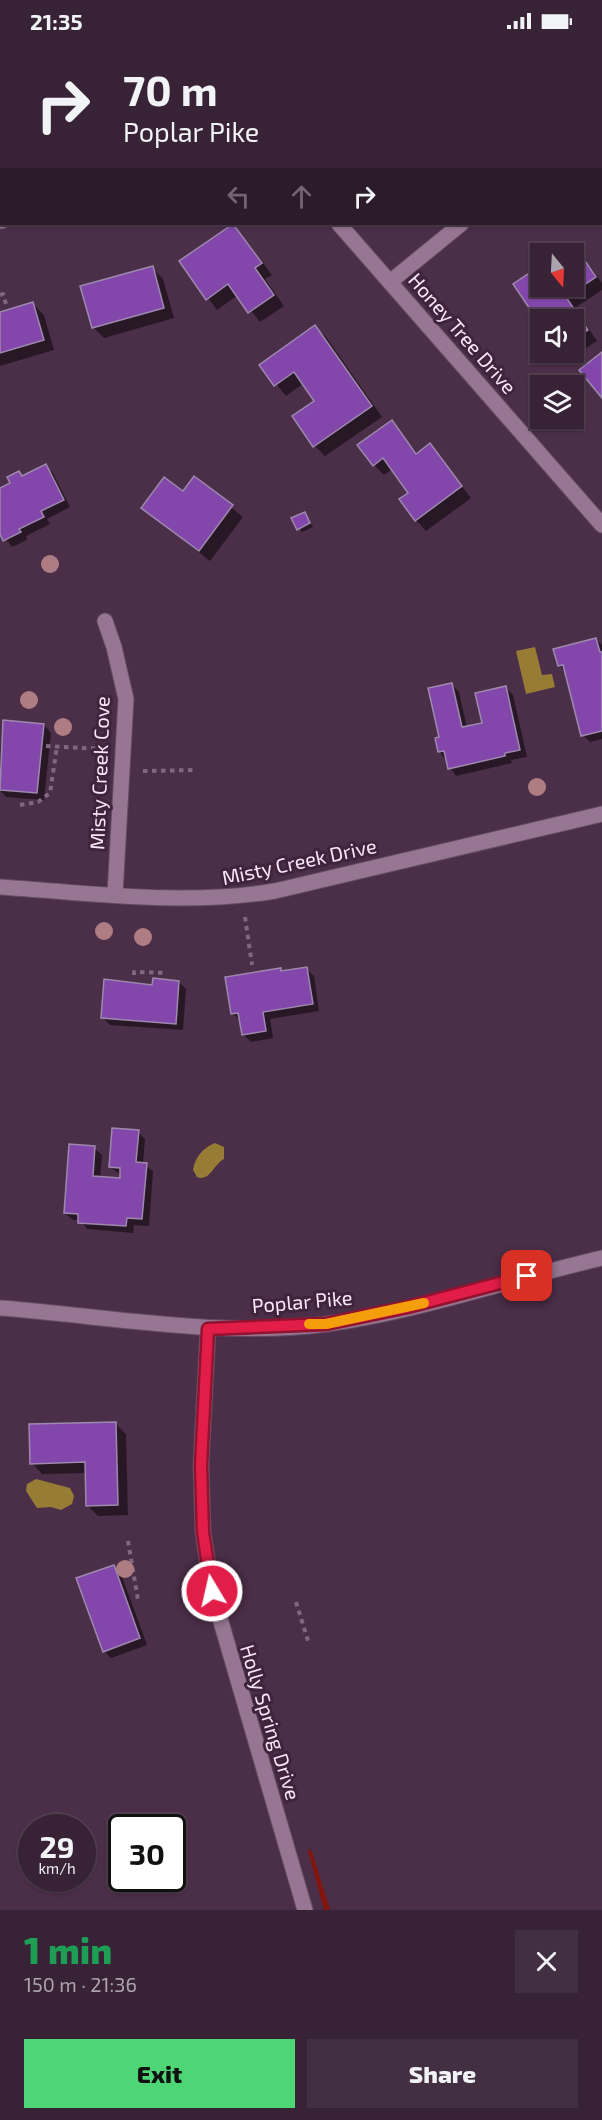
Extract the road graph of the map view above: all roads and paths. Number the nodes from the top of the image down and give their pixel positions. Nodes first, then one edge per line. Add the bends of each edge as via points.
1 (340, 225) edge
2 (459, 225) edge
3 (390, 282) junction
4 (0, 295) edge
5 (6, 304) dead end
6 (602, 525) edge
7 (105, 621) dead end
8 (46, 746) dead end
9 (57, 746) junction
10 (104, 749) dead end
11 (196, 770) dead end
12 (141, 771) dead end
13 (20, 805) dead end
14 (602, 814) edge
15 (0, 887) edge
16 (115, 894) junction
17 (244, 917) dead end
18 (252, 965) dead end
19 (167, 973) dead end
20 (134, 975) dead end
21 (602, 1258) edge
22 (0, 1308) edge
23 (208, 1329) junction
24 (128, 1540) dead end
25 (138, 1600) dead end
26 (296, 1602) dead end
27 (309, 1644) dead end
28 (305, 1910) edge

1 - 3 street, Honey Tree Drive
2 - 3 street
3 - 6 street, Honey Tree Drive
4 - 5 path via 3,294
7 - 16 street, Misty Creek Cove via 126,699
8 - 9 path
9 - 10 path
9 - 13 path via 50,793 38,802
11 - 12 path
14 - 16 street, Misty Creek Drive via 263,893 200,900
15 - 16 street, Misty Creek Drive
17 - 18 path
19 - 20 path
21 - 23 street, Poplar Pike via 326,1324
22 - 23 street, Poplar Pike
23 - 28 street, Holly Spring Drive via 201,1465 203,1532 212,1591
24 - 25 path
26 - 27 path

